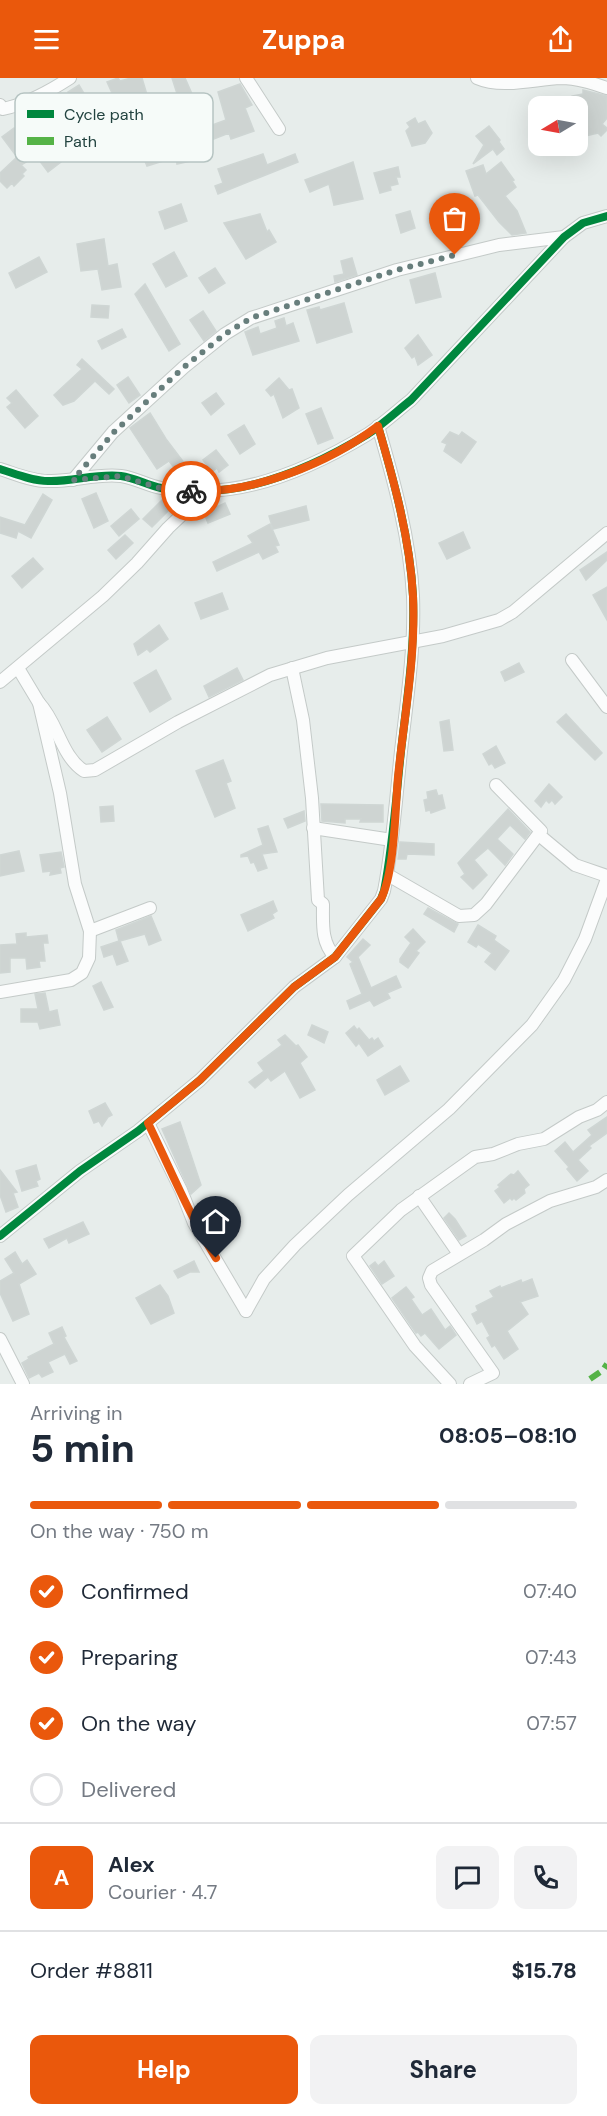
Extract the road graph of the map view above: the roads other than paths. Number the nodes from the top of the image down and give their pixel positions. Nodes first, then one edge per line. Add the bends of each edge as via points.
1 (70, 78) edge
2 (246, 78) edge
3 (477, 78) edge
4 (572, 79) edge
5 (607, 88) edge
6 (42, 93) edge
7 (279, 129) dead end
8 (607, 216) edge
9 (564, 237) junction
10 (378, 426) junction
11 (0, 469) edge
12 (73, 480) junction
13 (208, 490) junction
14 (607, 533) edge
15 (413, 643) junction
16 (572, 660) dead end
17 (18, 668) junction
18 (292, 668) junction
19 (0, 682) edge
20 (39, 703) junction
21 (607, 707) edge
22 (496, 785) dead end
23 (313, 828) junction
24 (539, 835) junction
25 (393, 840) junction
26 (387, 875) junction
27 (607, 878) edge
28 (150, 909) dead end
29 (90, 931) junction
30 (335, 957) junction
31 (0, 992) edge
32 (607, 1102) edge
33 (148, 1123) junction
34 (607, 1180) edge
35 (419, 1196) junction
36 (0, 1236) edge
37 (459, 1254) junction
38 (0, 1339) edge
39 (23, 1384) edge
40 (450, 1384) edge
41 (470, 1384) edge

1 - 6 street
2 - 7 street
3 - 4 street via 489,82
4 - 5 street
8 - 9 street via 588,220
9 - 10 street via 411,400
9 - 12 street via 499,245 397,270 251,318 184,367 114,432
10 - 13 street via 321,460 288,474 261,483
10 - 15 street via 404,533 413,595
11 - 12 street via 35,480
12 - 13 street via 120,476 160,488
13 - 17 street via 103,596
14 - 15 street via 499,620
15 - 18 street
15 - 25 street
16 - 21 street
17 - 19 street
17 - 20 street
18 - 20 street via 270,675 178,722 95,770 84,771 71,760
18 - 23 street via 303,720
20 - 29 street via 60,793 75,884
22 - 24 street via 541,831
23 - 25 street
23 - 30 street via 318,900 323,904 327,948
24 - 26 street via 474,915 459,916
24 - 27 street via 575,865
25 - 26 street
26 - 30 street via 381,899
27 - 33 street via 585,939 564,980 532,1024 449,1109 295,1245 264,1279 246,1311 194,1223
28 - 29 street
29 - 31 street via 89,958 82,973 71,980
30 - 33 street via 294,987 200,1080
32 - 35 street via 544,1139 475,1157
33 - 36 street via 80,1171
34 - 37 street via 550,1201
35 - 37 street
35 - 40 street via 353,1256 415,1346
37 - 41 street via 432,1271 429,1278 493,1373
38 - 39 street

